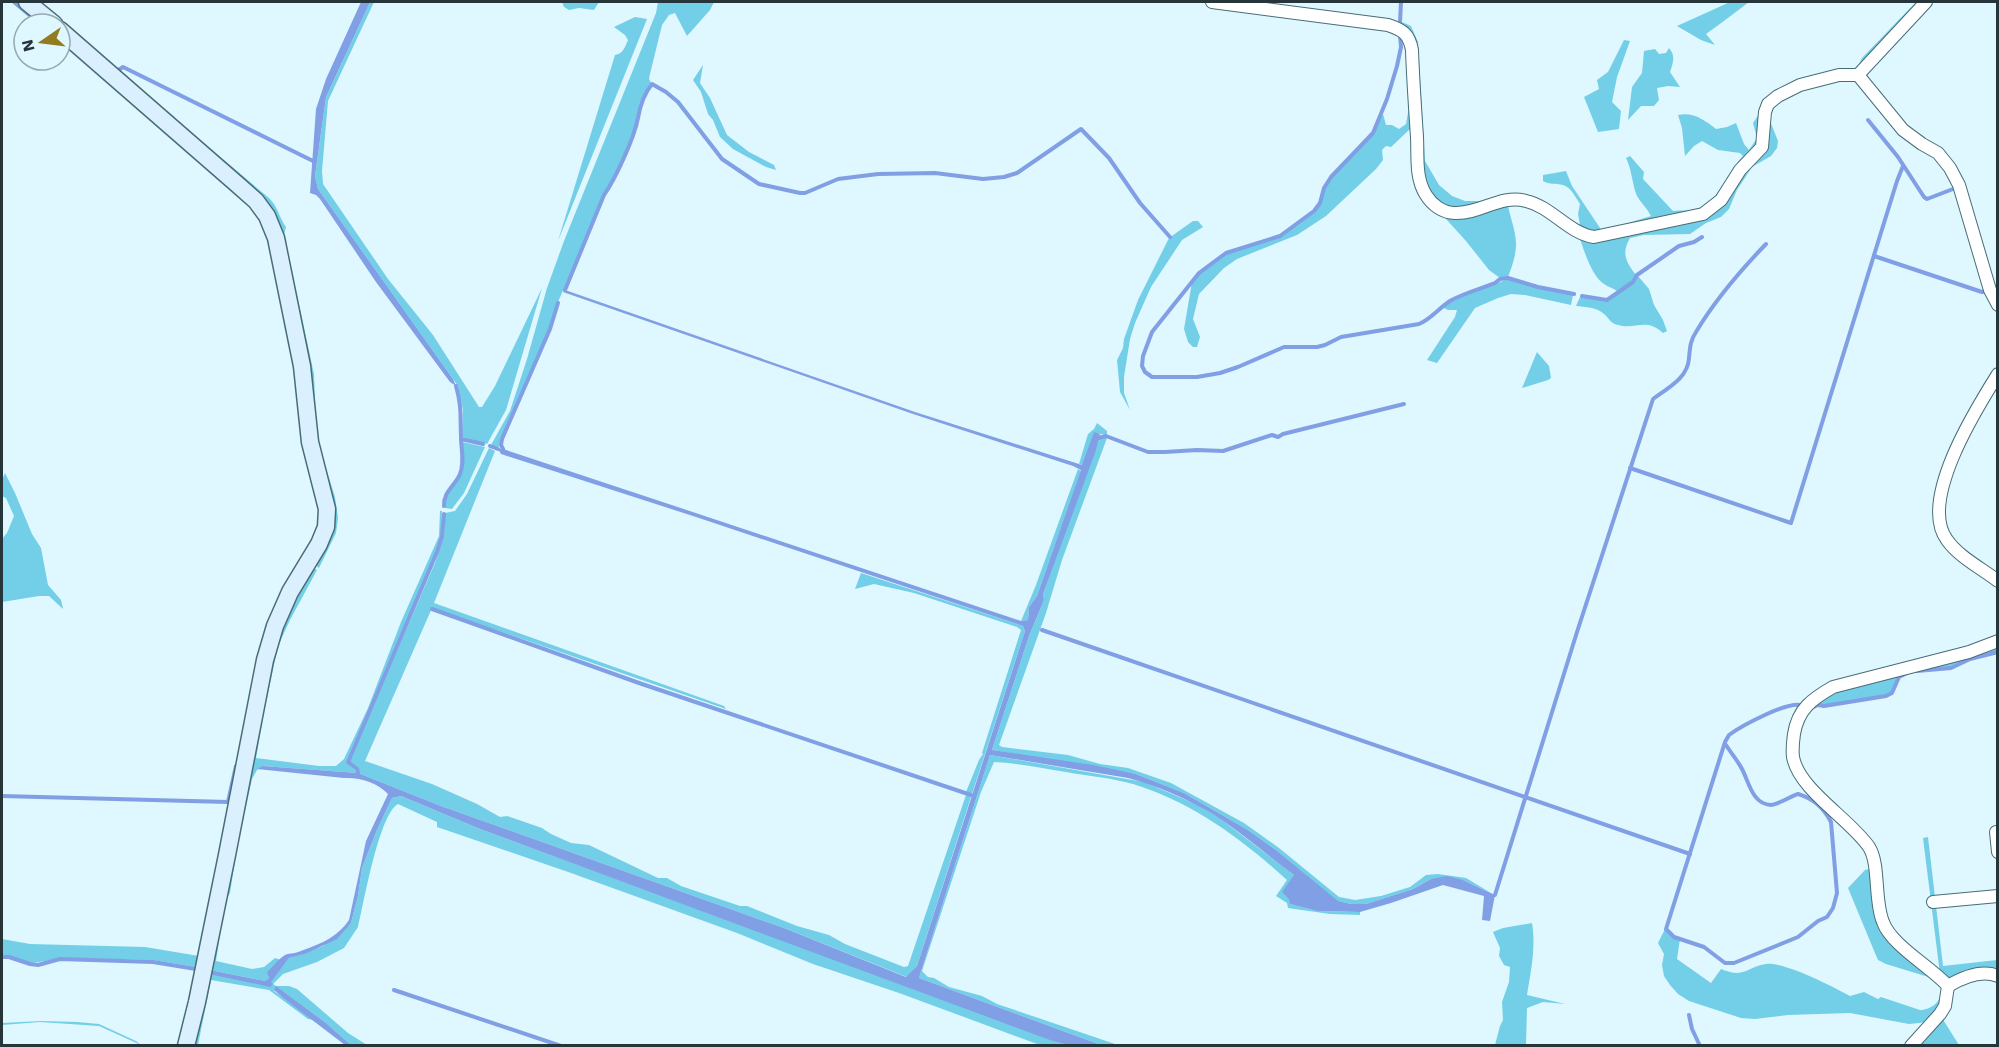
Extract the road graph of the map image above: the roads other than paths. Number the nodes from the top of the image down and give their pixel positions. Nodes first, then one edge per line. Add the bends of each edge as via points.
1 (27, 2) edge
2 (1212, 2) edge
3 (1926, 2) edge
4 (1263, 5) edge
5 (39, 12) edge
6 (72, 40) edge
7 (1858, 75) junction
8 (1998, 305) edge
9 (1998, 374) edge
10 (1998, 581) edge
11 (1998, 641) edge
12 (1998, 832) edge
13 (1998, 852) edge
14 (1998, 896) edge
15 (1933, 902) dead end
16 (1998, 976) edge
17 (1948, 986) junction
18 (186, 1046) edge
19 (1911, 1046) edge

1 - 5 street
2 - 4 street
3 - 7 street
4 - 7 street via 1388,25 1406,33 1412,50 1420,183 1425,194 1443,211 1463,213 1511,199 1525,200 1594,237 1702,214 1721,200 1740,170 1762,147 1768,104 1800,85 1839,75
6 - 18 street via 256,201 267,216 276,238 302,366 310,442 327,509 326,527 290,592 265,660
7 - 8 street via 1903,130 1938,153 1950,168
9 - 10 street via 1964,431 1938,506 1947,541
11 - 17 street via 1833,687 1806,705 1795,728 1793,757 1801,777 1856,832 1874,857 1883,924
12 - 13 street
14 - 15 street
16 - 17 street via 1988,972
17 - 19 street via 1945,1006

